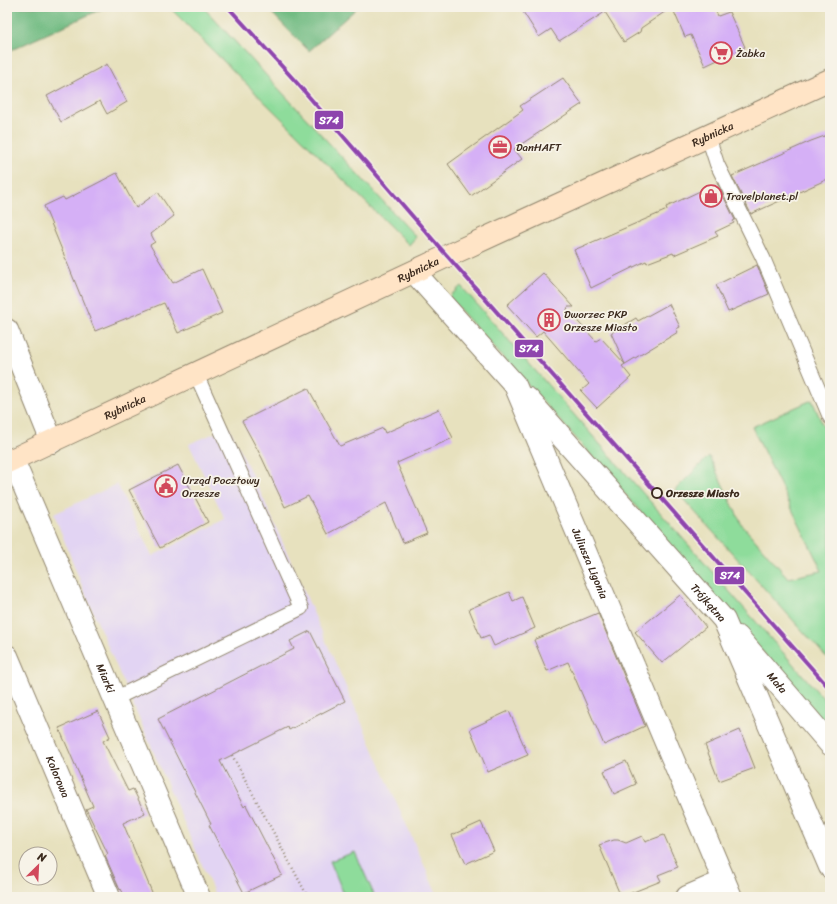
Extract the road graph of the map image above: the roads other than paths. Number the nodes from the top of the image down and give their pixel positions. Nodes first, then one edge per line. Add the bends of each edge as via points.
1 (830, 80) edge
2 (708, 136) junction
3 (414, 272) junction
4 (7, 330) edge
5 (196, 374) junction
6 (515, 385) junction
7 (830, 417) edge
8 (52, 442) junction
9 (10, 461) edge
10 (724, 620) junction
11 (7, 656) edge
12 (114, 699) junction
13 (830, 744) edge
14 (830, 867) edge
15 (728, 889) edge
16 (109, 897) edge
17 (199, 897) edge
18 (687, 897) edge

1 - 2 main road, Rybnicka
2 - 3 main road, Rybnicka
2 - 7 lane via 717,164 763,258
3 - 5 main road, Rybnicka
3 - 6 street, Juliusza Ligonia
4 - 8 street
5 - 8 main road, Rybnicka
5 - 12 lane via 301,608
6 - 10 street, Trójkątna
6 - 15 street, Juliusza Ligonia
8 - 9 main road, Rybnicka
9 - 12 street, Miarki
10 - 13 street, Mała
10 - 14 street, Trójkątna
11 - 16 street, Kolorowa
12 - 17 street, Miarki
15 - 18 street, Juliusza Ligonia

